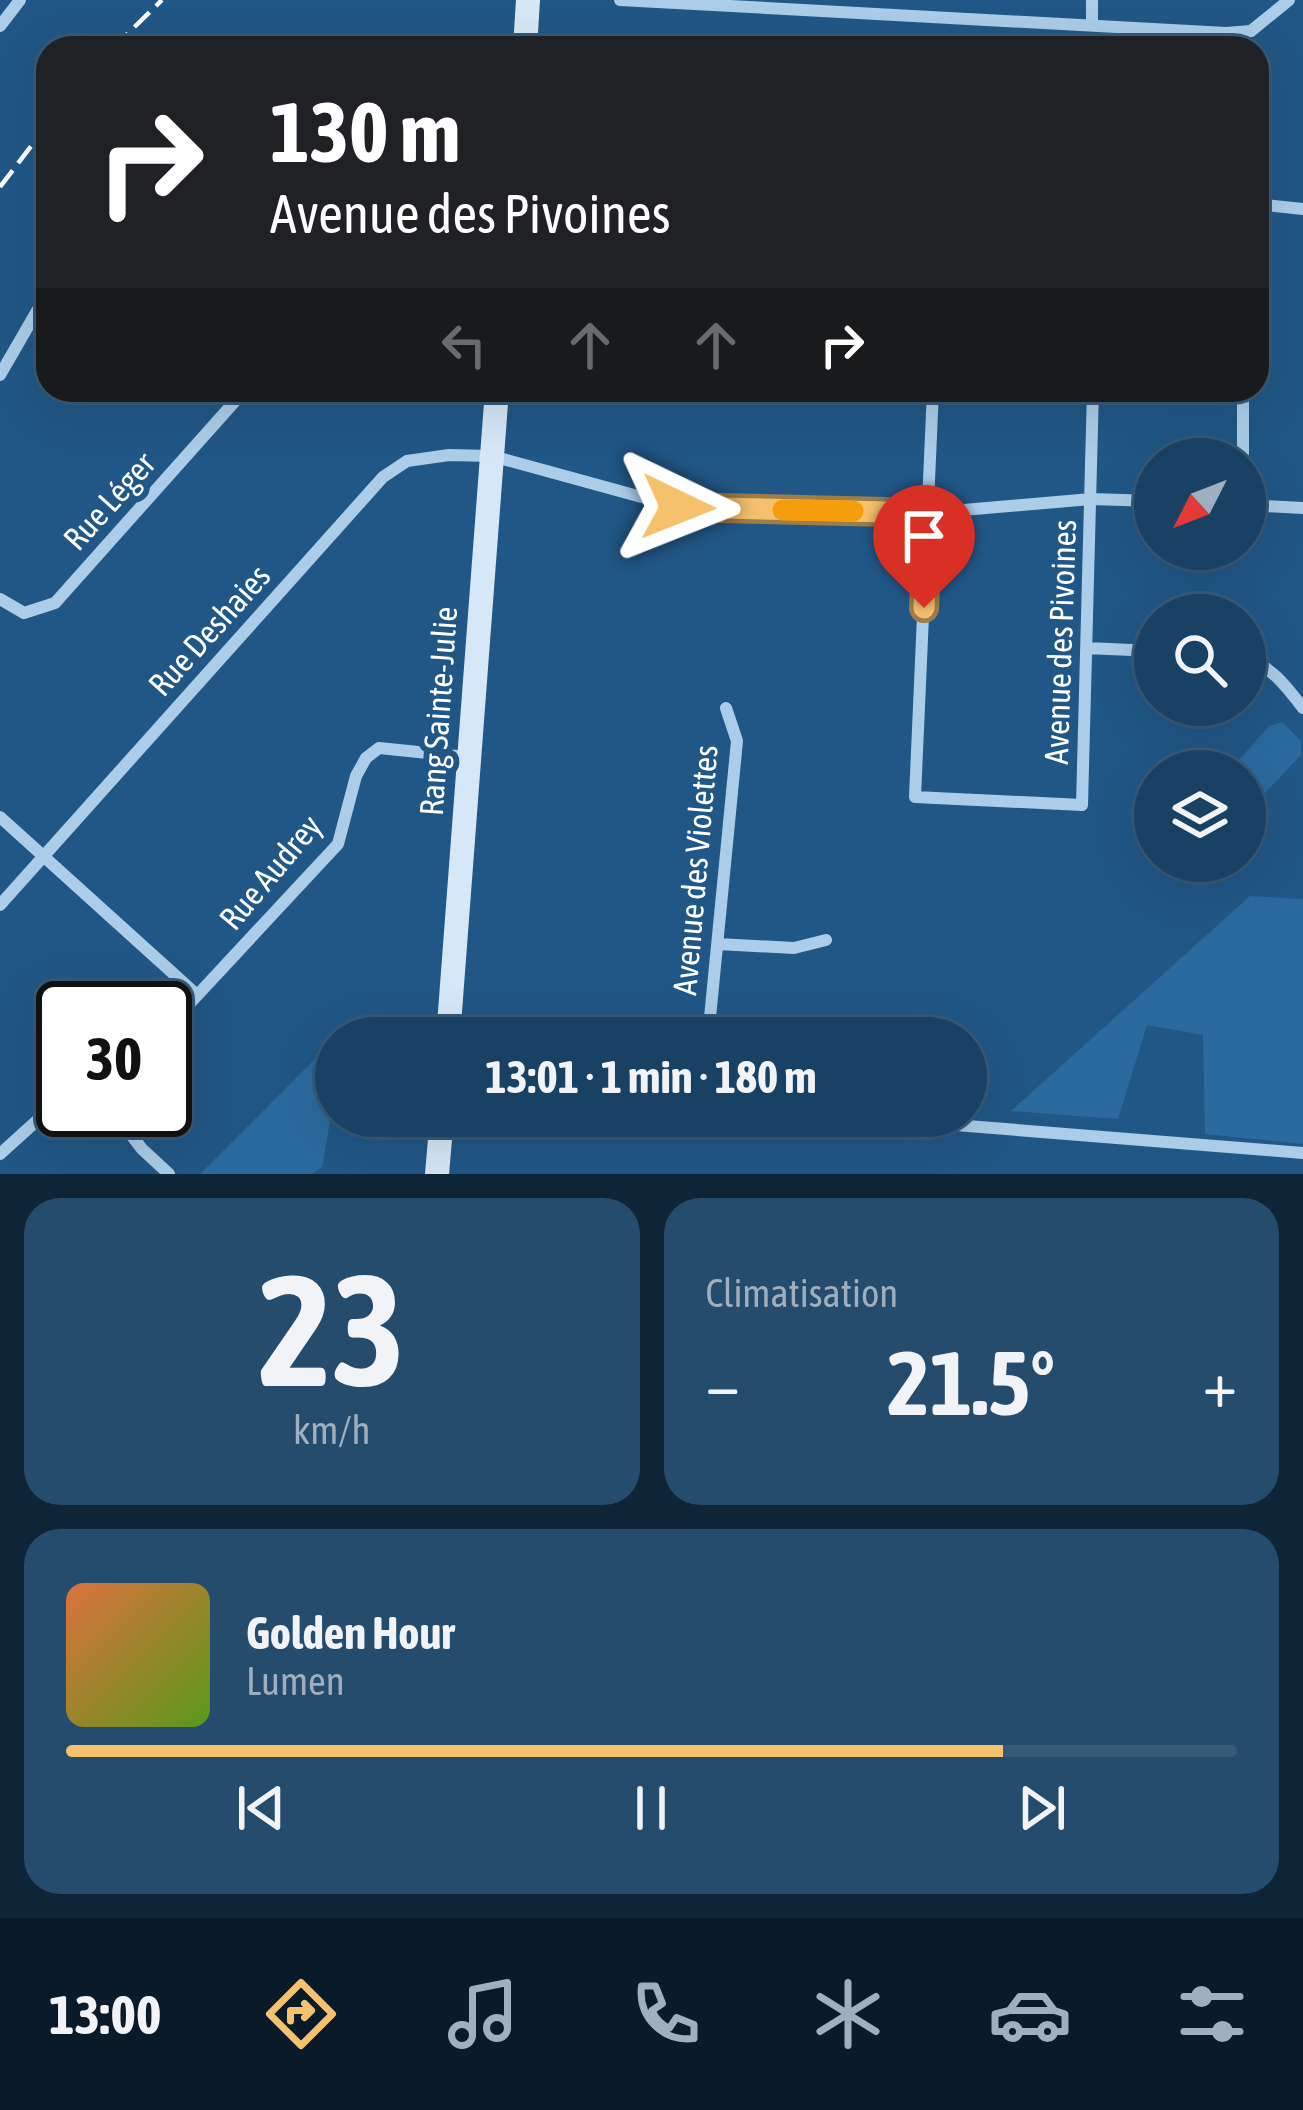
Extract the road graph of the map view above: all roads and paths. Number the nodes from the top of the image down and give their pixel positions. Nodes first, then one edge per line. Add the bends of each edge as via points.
1 (20, 0) edge
2 (528, 0) edge
3 (620, 0) edge
4 (907, 0) edge
5 (1093, 0) edge
6 (1289, 0) edge
7 (747, 3) edge
8 (906, 16) junction
9 (1092, 24) junction
10 (0, 26) edge
11 (525, 36) edge
12 (1269, 205) edge
13 (1303, 209) edge
14 (36, 313) edge
15 (0, 375) edge
16 (234, 402) edge
17 (496, 402) edge
18 (933, 402) edge
19 (1094, 402) edge
20 (1243, 402) edge
21 (1243, 438) edge
22 (491, 456) junction
23 (1091, 499) junction
24 (1134, 501) edge
25 (1266, 506) edge
26 (1303, 508) edge
27 (928, 513) junction
28 (0, 599) edge
29 (1087, 648) junction
30 (1134, 650) edge
31 (1266, 667) edge
32 (1303, 707) edge
33 (726, 708) dead end
34 (467, 757) junction
35 (0, 817) edge
36 (43, 857) junction
37 (0, 905) edge
38 (826, 940) dead end
39 (718, 944) junction
40 (197, 994) junction
41 (192, 1000) edge
42 (449, 1017) edge
43 (710, 1017) edge
44 (36, 1121) edge
45 (987, 1128) edge
46 (133, 1137) edge
47 (440, 1137) edge
48 (0, 1154) edge
49 (1303, 1154) edge
50 (169, 1174) edge
51 (437, 1174) edge

1 - 10 street
2 - 11 street
3 - 7 street
4 - 8 street
5 - 9 street
6 - 9 street via 1251,31
7 - 8 street
8 - 9 street
12 - 13 street
14 - 15 street
16 - 28 street, Rue Léger via 55,603 24,613
17 - 22 street, Rang Sainte-Julie
18 - 27 street
19 - 23 street, Avenue des Pivoines
20 - 21 street
22 - 27 street, Rue Deshaies via 678,507
22 - 34 street, Rang Sainte-Julie
22 - 36 street, Rue Deshaies via 421,456 383,477
23 - 24 street, Rue Deshaies
23 - 27 street, Rue Deshaies
23 - 29 street, Avenue des Pivoines
25 - 26 street
27 - 29 street, Avenue des Pivoines via 915,796 1082,805
29 - 30 street
31 - 32 street
33 - 39 street, Avenue des Violettes via 737,741
34 - 40 street, Rue Audrey via 379,748 366,758 338,844
34 - 42 street, Rang Sainte-Julie
35 - 36 street
36 - 37 street, Rue Deshaies
36 - 40 street
38 - 39 street via 794,948
39 - 43 street, Avenue des Violettes
40 - 41 street, Rue Audrey
44 - 48 street
45 - 49 street
46 - 50 street
47 - 51 street

